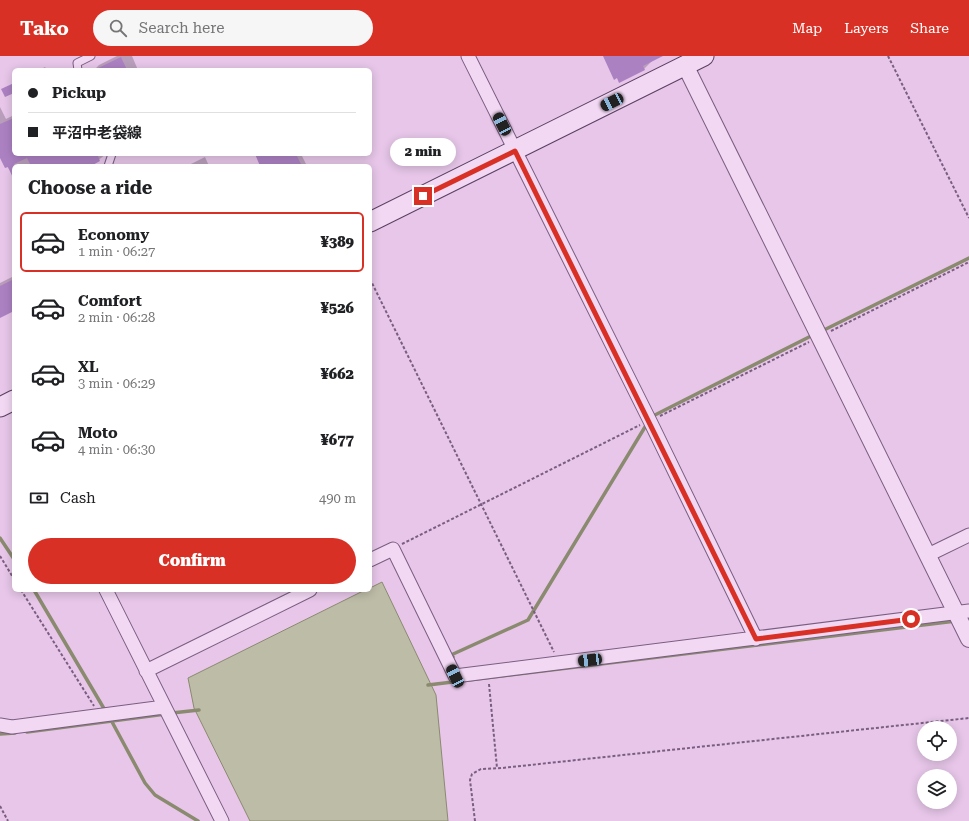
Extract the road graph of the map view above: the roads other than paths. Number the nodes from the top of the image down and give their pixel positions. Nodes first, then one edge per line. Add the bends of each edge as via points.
1 (91, 56) edge
2 (468, 56) edge
3 (704, 56) edge
4 (680, 63) edge
5 (78, 68) edge
6 (515, 151) junction
7 (372, 221) edge
8 (969, 535) edge
9 (928, 555) junction
10 (372, 559) edge
11 (107, 592) edge
12 (306, 592) edge
13 (963, 612) edge
14 (756, 639) junction
15 (969, 639) edge
16 (146, 671) junction
17 (164, 707) junction
18 (0, 725) edge
19 (222, 821) edge

1 - 5 lane via 77,63
2 - 6 street
3 - 4 main road
4 - 6 main road
4 - 9 street
6 - 7 main road
6 - 14 street
8 - 9 street
9 - 13 street
10 - 14 street via 393,549 455,676
11 - 16 street
12 - 16 street
13 - 14 street
13 - 15 street
16 - 17 street
17 - 18 street via 12,727
17 - 19 street

